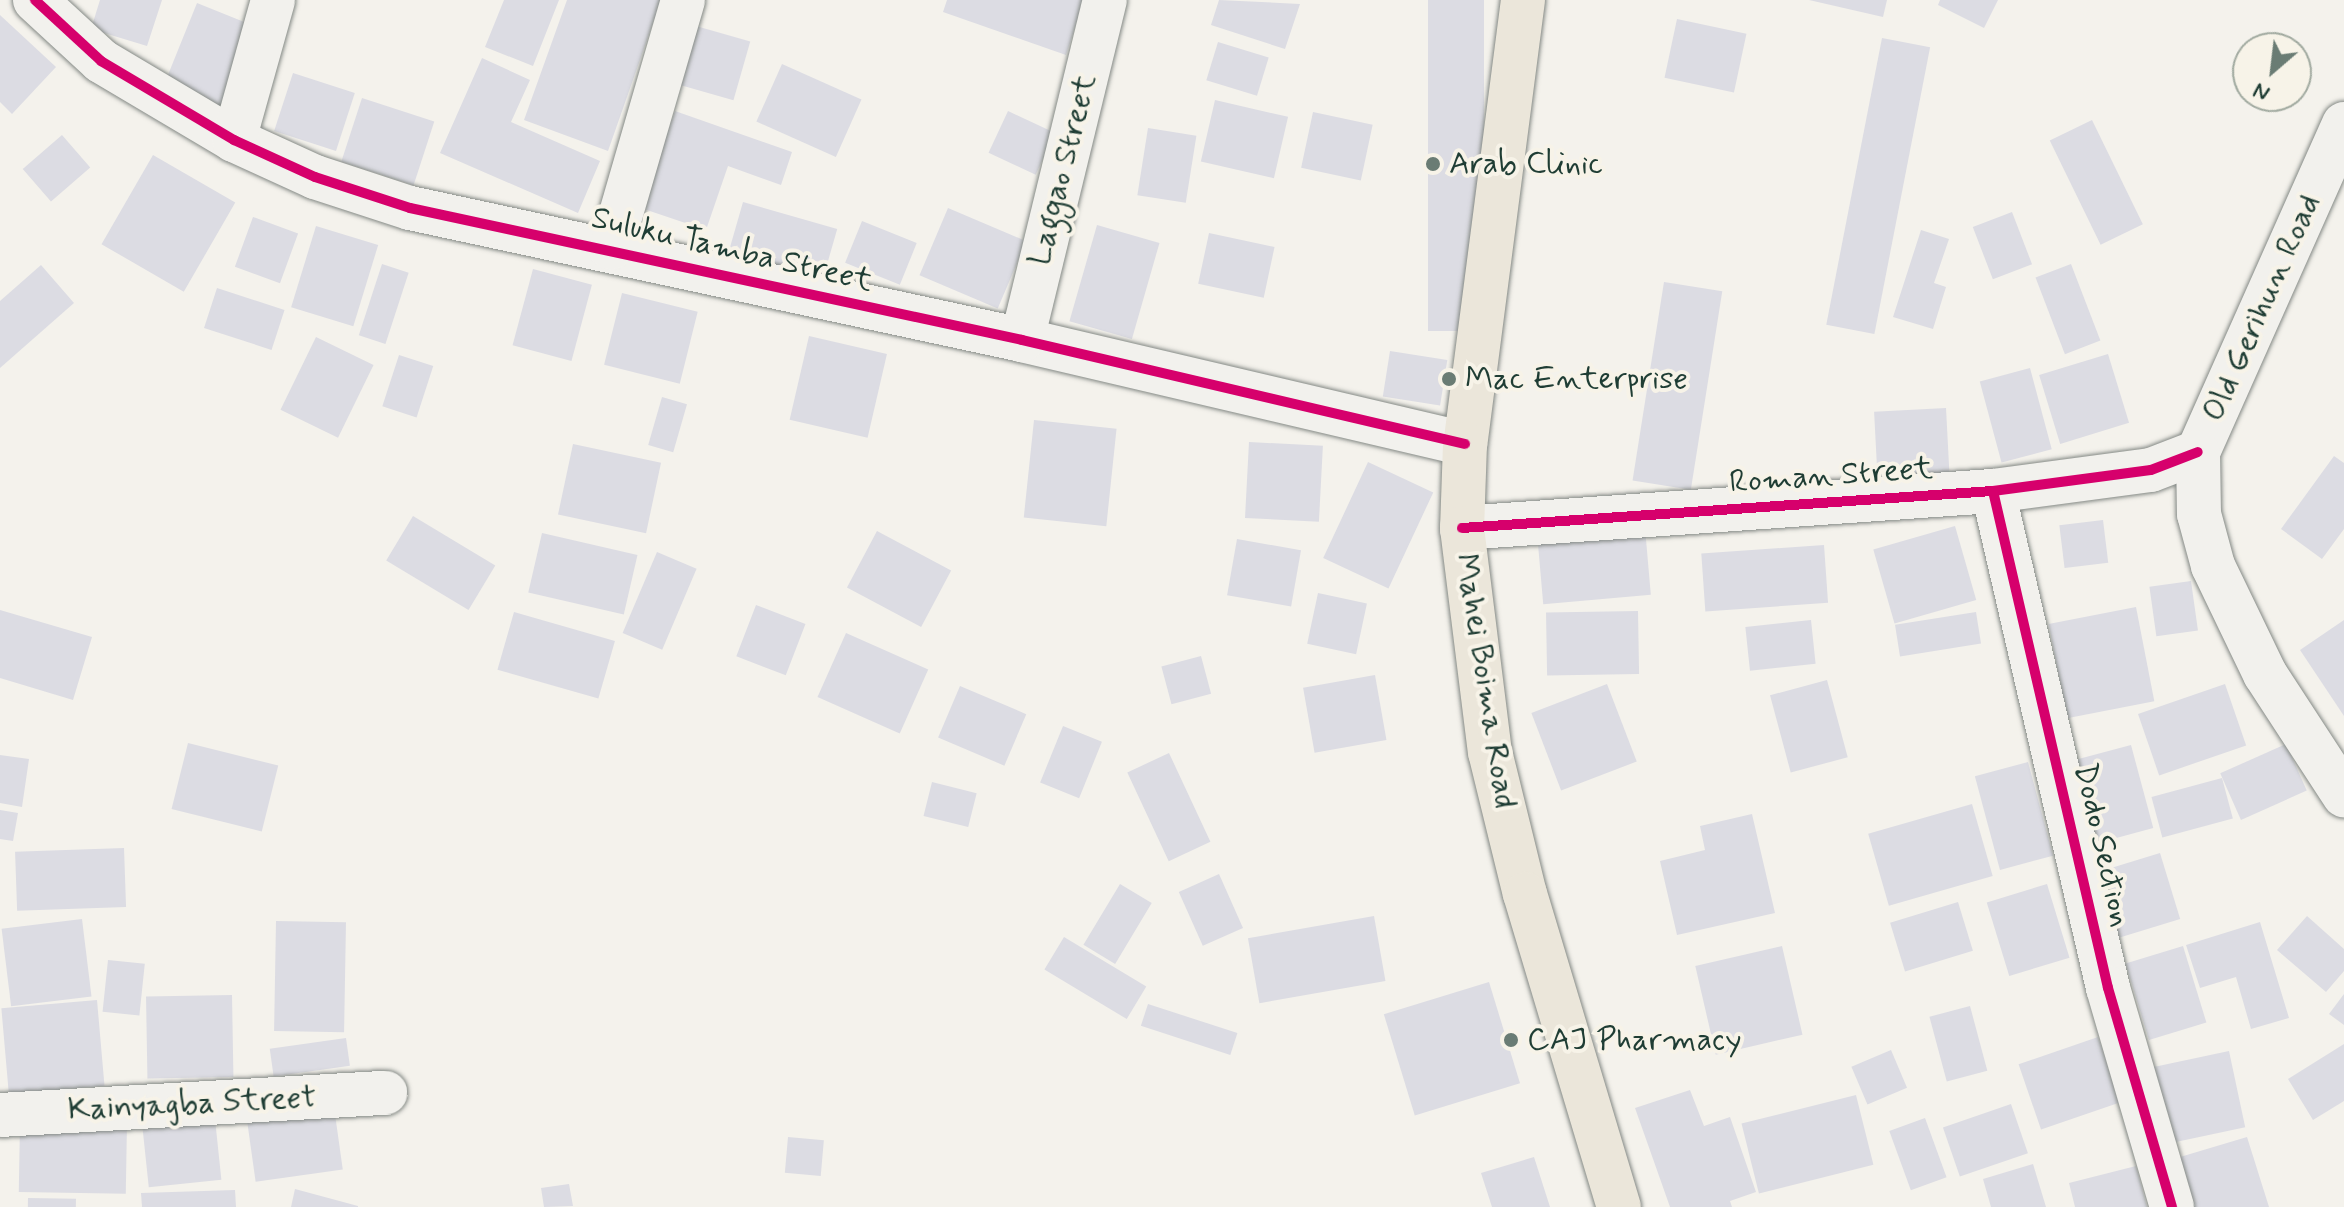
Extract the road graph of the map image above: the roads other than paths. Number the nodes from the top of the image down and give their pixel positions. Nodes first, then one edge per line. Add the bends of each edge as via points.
1 (35, 0) edge
2 (273, 0) edge
3 (683, 0) edge
4 (1105, 0) edge
5 (1523, 0) edge
6 (2344, 124) edge
7 (234, 140) junction
8 (611, 248) junction
9 (1022, 340) junction
10 (1465, 444) junction
11 (2198, 452) junction
12 (1993, 491) junction
13 (1462, 528) junction
14 (2344, 795) edge
15 (385, 1093) dead end
16 (0, 1115) edge
17 (1619, 1207) edge
18 (2172, 1207) edge

1 - 7 street, Suluku Tamba Street via 101,61
2 - 7 street
3 - 8 street
4 - 9 street, Laggao Street
5 - 10 main road, Mahei Boima Road
6 - 11 street, Old Gerihun Road
7 - 8 street, Suluku Tamba Street via 315,177 410,208
8 - 9 street, Suluku Tamba Street
9 - 10 street, Suluku Tamba Street
10 - 13 main road, Mahei Boima Road
11 - 12 street, Roman Street via 2151,470
11 - 14 street, Old Gerihun Road via 2199,514 2213,566 2265,674
12 - 13 street, Roman Street
12 - 18 street, Dodo Section via 2108,988
13 - 17 main road, Mahei Boima Road via 1490,752 1525,894
15 - 16 street, Kainyagba Street

